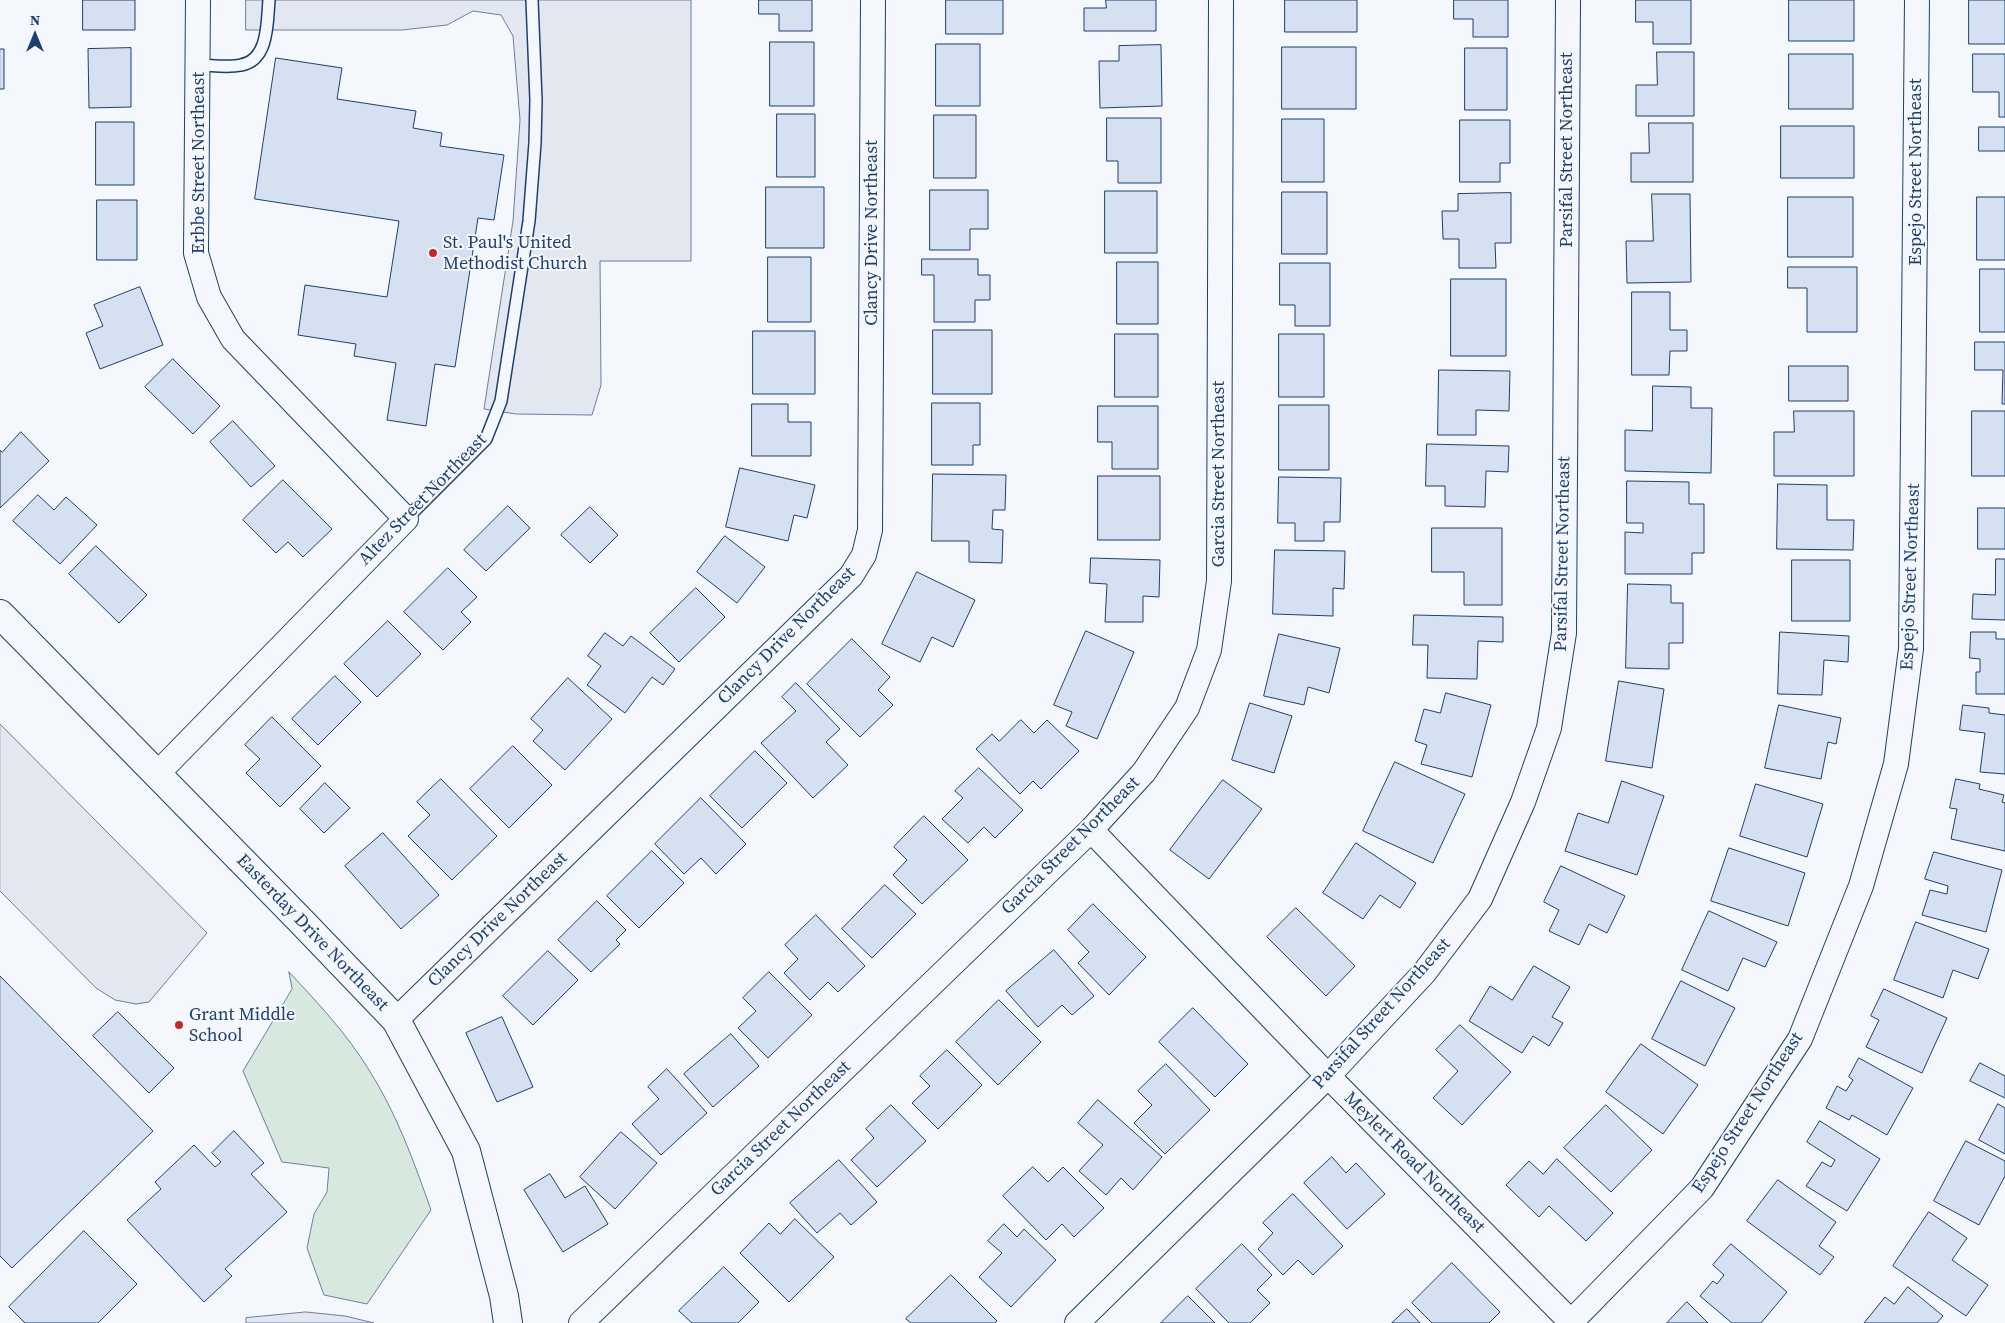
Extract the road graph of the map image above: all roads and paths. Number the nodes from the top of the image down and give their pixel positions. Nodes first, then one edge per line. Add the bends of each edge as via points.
1 (198, 0) edge
2 (269, 0) edge
3 (532, 0) edge
4 (873, 0) edge
5 (1221, 0) edge
6 (1568, 0) edge
7 (1917, 0) edge
8 (198, 64) junction
9 (406, 519) junction
10 (0, 614) edge
11 (157, 774) junction
12 (1091, 830) junction
13 (396, 1020) junction
14 (1328, 1076) junction
15 (508, 1323) edge
16 (581, 1323) edge
17 (1077, 1323) edge
18 (1571, 1323) edge

1 - 8 street, Erbbe Street Northeast
2 - 8 lane via 266,38 254,58 241,65
3 - 9 lane, Altez Street Northeast via 536,100 534,162 529,221 501,402 486,438
4 - 13 street, Clancy Drive Northeast via 870,530 864,555 851,576
5 - 12 street, Garcia Street Northeast via 1219,581 1209,650 1187,708 1144,772
6 - 14 street, Parsifal Street Northeast via 1564,633 1549,728 1523,802 1480,899 1424,973
7 - 18 street, Espejo Street Northeast via 1911,649 1896,764 1861,886 1800,1039 1702,1188
8 - 9 street, Erbbe Street Northeast via 196,253 209,297 233,339
9 - 11 street, Altez Street Northeast
10 - 11 street, Easterday Drive Northeast
11 - 13 street, Easterday Drive Northeast
12 - 14 street, Meylert Road Northeast
12 - 16 street, Garcia Street Northeast
13 - 15 street, Easterday Drive Northeast via 466,1151 504,1296
14 - 17 street, Parsifal Street Northeast
14 - 18 street, Meylert Road Northeast

